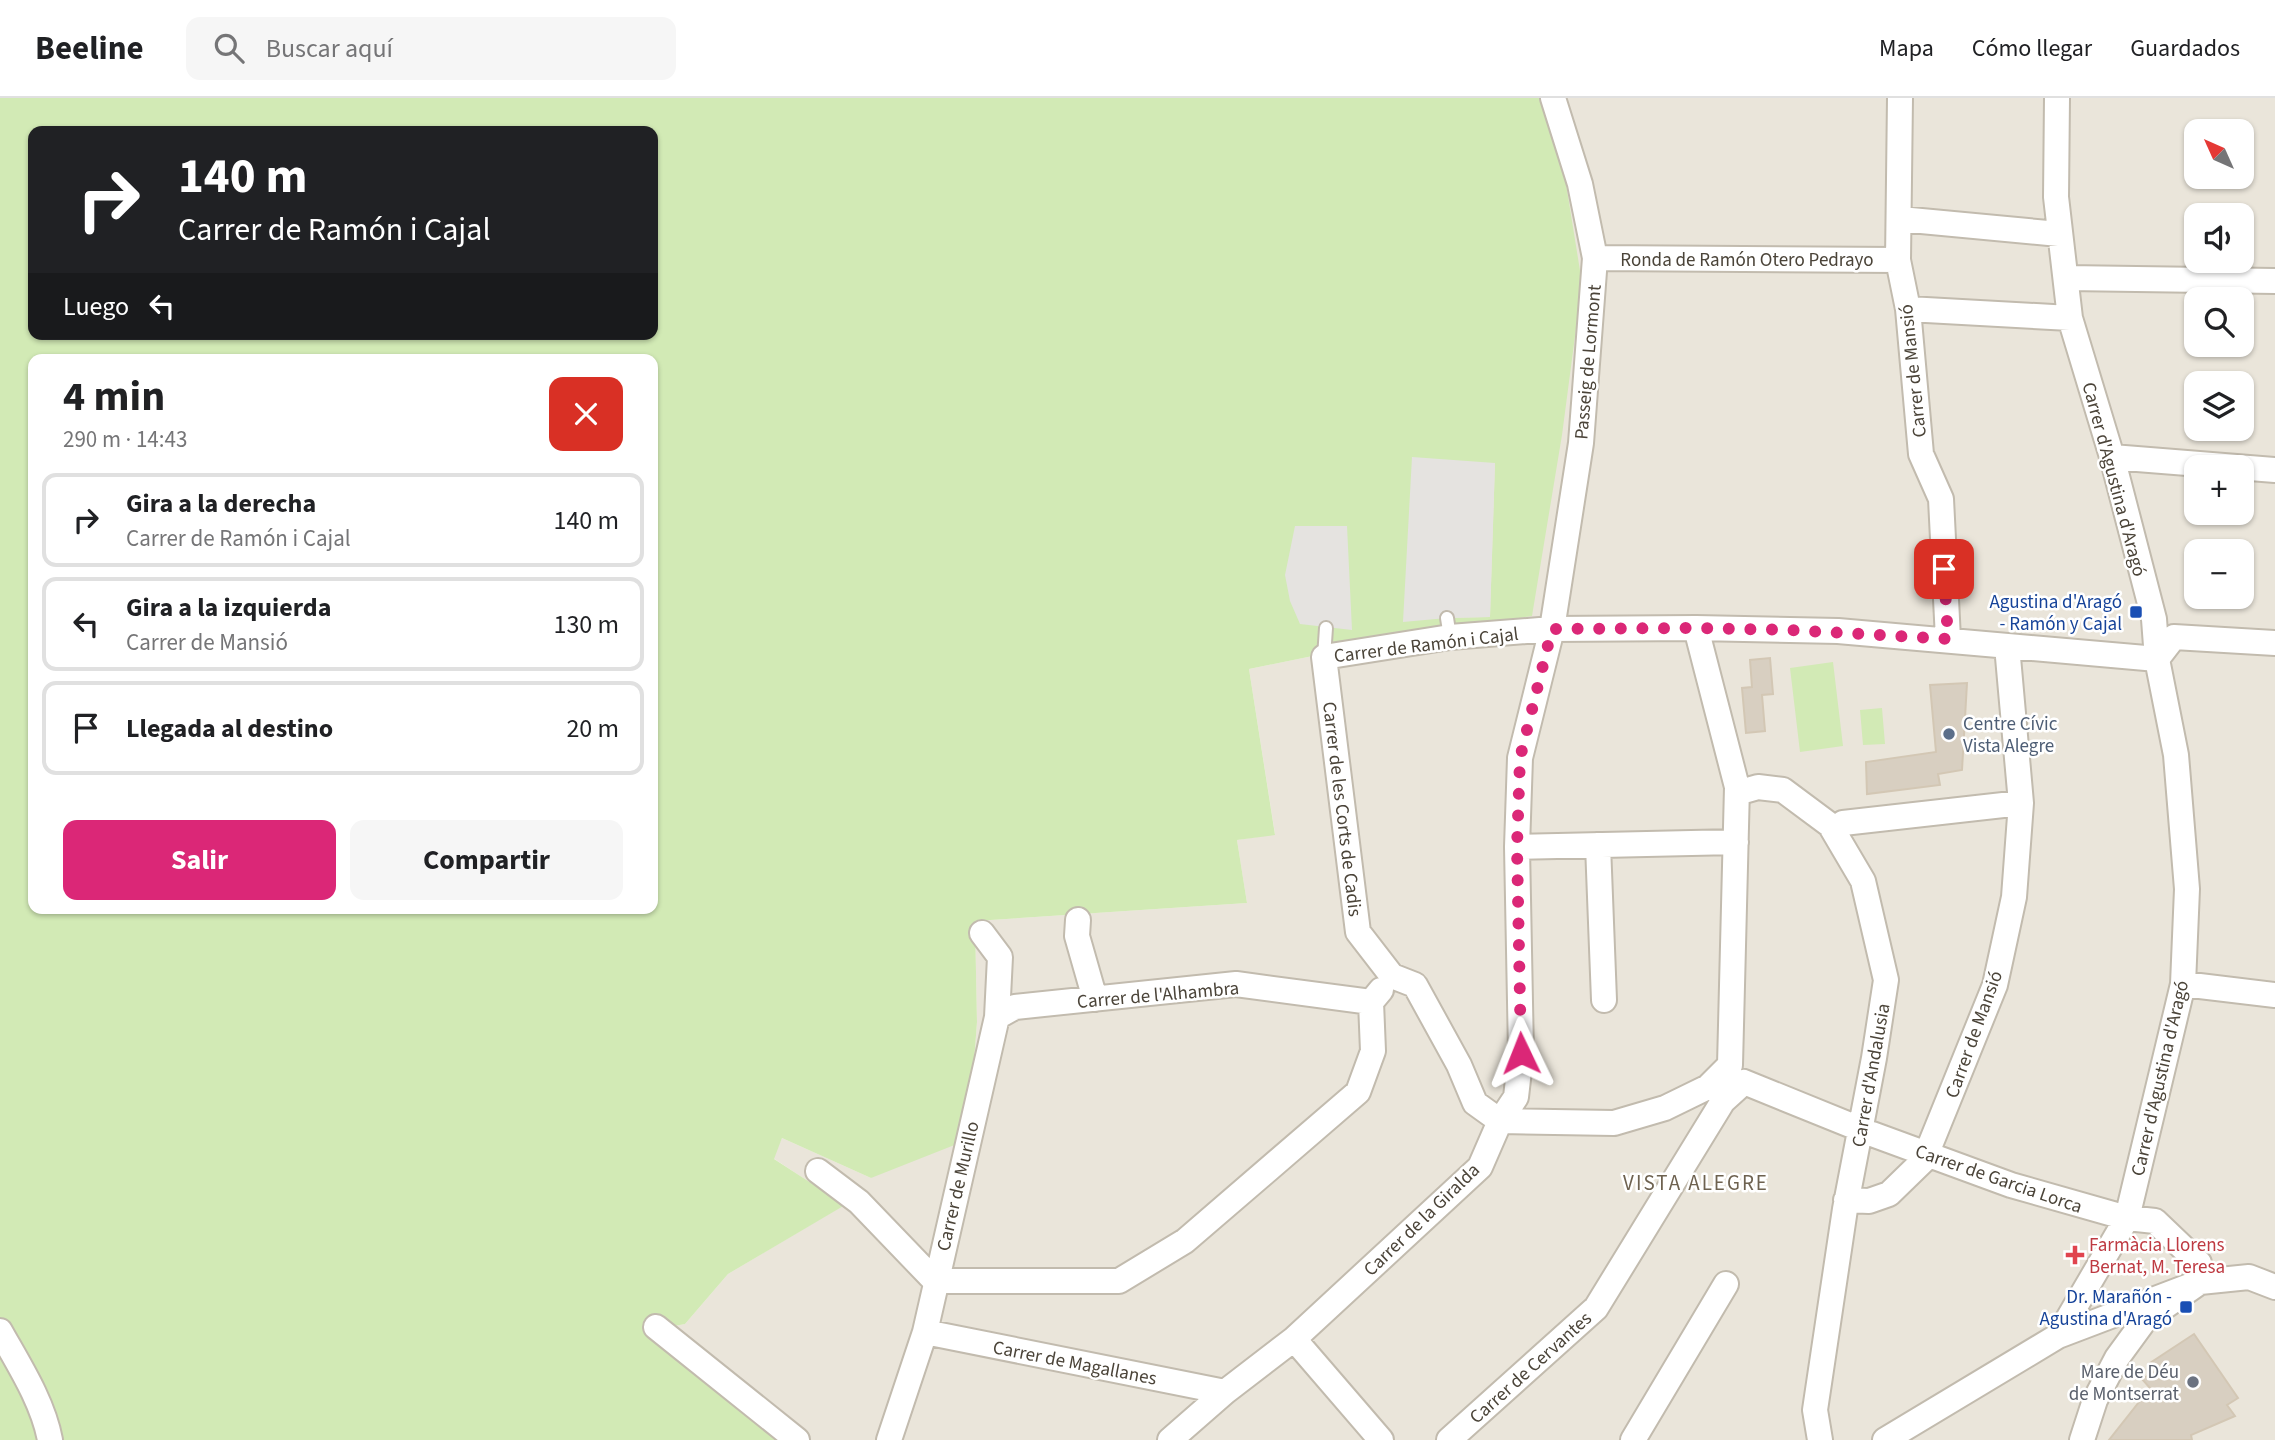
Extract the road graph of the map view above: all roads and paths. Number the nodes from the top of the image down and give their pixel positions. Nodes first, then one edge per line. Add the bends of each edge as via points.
1 (1553, 98) edge
2 (1900, 98) edge
3 (2057, 98) edge
4 (1900, 219) junction
5 (2059, 234) junction
6 (1595, 258) junction
7 (1898, 260) junction
8 (2067, 278) junction
9 (2275, 281) edge
10 (1908, 309) junction
11 (2070, 318) junction
12 (2112, 457) junction
13 (2275, 470) edge
14 (1326, 628) dead end
15 (1696, 628) junction
16 (1552, 629) junction
17 (1948, 639) junction
18 (2275, 643) edge
19 (2007, 646) junction
20 (1324, 657) junction
21 (2157, 659) junction
22 (1737, 793) junction
23 (2021, 803) junction
24 (1843, 823) dead end
25 (1736, 842) junction
26 (1598, 845) junction
27 (1517, 847) junction
28 (1078, 920) dead end
29 (982, 933) dead end
30 (1392, 976) junction
31 (2183, 984) junction
32 (2275, 995) edge
33 (1095, 999) junction
34 (1604, 1000) dead end
35 (1371, 1002) junction
36 (997, 1017) junction
37 (1737, 1073) junction
38 (1500, 1121) junction
39 (1866, 1131) junction
40 (1927, 1153) junction
41 (818, 1171) dead end
42 (1846, 1200) junction
43 (2127, 1218) junction
44 (935, 1281) junction
45 (2090, 1281) junction
46 (2200, 1282) junction
47 (1726, 1284) dead end
48 (2275, 1287) edge
49 (2117, 1314) junction
50 (656, 1327) dead end
51 (0, 1331) edge
52 (925, 1332) junction
53 (2058, 1336) junction
54 (1294, 1339) junction
55 (1225, 1392) junction
56 (50, 1440) edge
57 (797, 1440) edge
58 (889, 1440) edge
59 (1170, 1440) edge
60 (1381, 1440) edge
61 (1449, 1440) edge
62 (1633, 1440) edge
63 (1820, 1440) edge
64 (1885, 1440) edge
65 (2082, 1440) edge

1 - 6 street, Passeig de Lormont via 1580,184
2 - 4 street, Carrer de Mansió
3 - 5 street, Carrer d'Agustina d'Aragó
4 - 5 street
4 - 7 street, Carrer de Mansió
5 - 8 street, Carrer d'Agustina d'Aragó
6 - 7 street, Ronda de Ramón Otero Pedrayo
6 - 16 street, Passeig de Lormont via 1581,443
7 - 10 street, Carrer de Mansió
8 - 9 street
8 - 11 street, Carrer d'Agustina d'Aragó
10 - 11 street
10 - 17 street, Carrer de Mansió via 1921,454 1941,499
11 - 12 street, Carrer d'Agustina d'Aragó
12 - 13 street
12 - 21 street, Carrer d'Agustina d'Aragó via 2154,619
14 - 20 lane
15 - 16 street, Carrer de Ramón i Cajal
15 - 17 street, Carrer de Ramón i Cajal
15 - 22 street
16 - 20 street, Carrer de Ramón i Cajal via 1449,627
16 - 27 street, Carrer de la Giralda via 1520,758
17 - 19 street, Carrer de Ramón i Cajal
18 - 21 street via 2174,637
19 - 21 street, Carrer de Ramón i Cajal
19 - 23 street, Carrer de Mansió
20 - 30 street, Carrer de les Corts de Cadis via 1358,932
21 - 31 street, Carrer d'Agustina d'Aragó via 2176,755 2187,889
22 - 25 street
22 - 39 street, Carrer d'Andalusia via 1758,787 1783,790 1830,825 1863,881 1886,980
23 - 24 street
23 - 40 street, Carrer de Mansió via 2014,897 1995,985
25 - 26 street
25 - 37 street
26 - 27 street
26 - 34 street
27 - 38 street, Carrer de la Giralda via 1521,1053 1516,1097
28 - 33 street via 1077,936
29 - 36 street, Carrer de Murillo via 1000,957
30 - 35 street
30 - 38 street, Carrer de les Corts de Cadis via 1415,985 1475,1103
31 - 32 street
31 - 43 street, Carrer d'Agustina d'Aragó
33 - 35 street, Carrer de l'Alhambra via 1236,985
33 - 36 street, Carrer de l'Alhambra via 1015,1007
35 - 44 street via 1373,1051 1358,1092 1185,1241 1119,1281
36 - 44 street, Carrer de Murillo
37 - 38 street via 1665,1108 1614,1123
37 - 39 street, Carrer de Garcia Lorca
37 - 61 street, Carrer de Cervantes via 1596,1308
38 - 54 street, Carrer de la Giralda via 1480,1167
39 - 40 street, Carrer de Garcia Lorca
39 - 42 street, Carrer d'Andalusia
40 - 42 street, Carrer de Mansió via 1889,1194 1868,1201
40 - 43 street, Carrer de Garcia Lorca via 2011,1185
41 - 44 street via 859,1202
42 - 63 street, Carrer d'Andalusia via 1815,1410
43 - 45 street, Carrer d'Agustina d'Aragó
43 - 46 street via 2155,1221 2199,1263
44 - 52 street, Carrer de Murillo
45 - 49 street
45 - 53 street, Carrer d'Agustina d'Aragó
46 - 48 street via 2249,1277
46 - 49 street, Carrer d'Agustina d'Aragó
46 - 65 street via 2144,1321 2095,1400
47 - 62 street
49 - 53 street, Carrer d'Agustina d'Aragó
50 - 57 street
51 - 56 street via 48,1427
52 - 55 street, Carrer de Magallanes
52 - 58 street, Carrer de Murillo
53 - 64 street, Carrer d'Agustina d'Aragó
54 - 55 street, Carrer de la Giralda
54 - 60 street
55 - 59 street, Carrer de la Giralda

